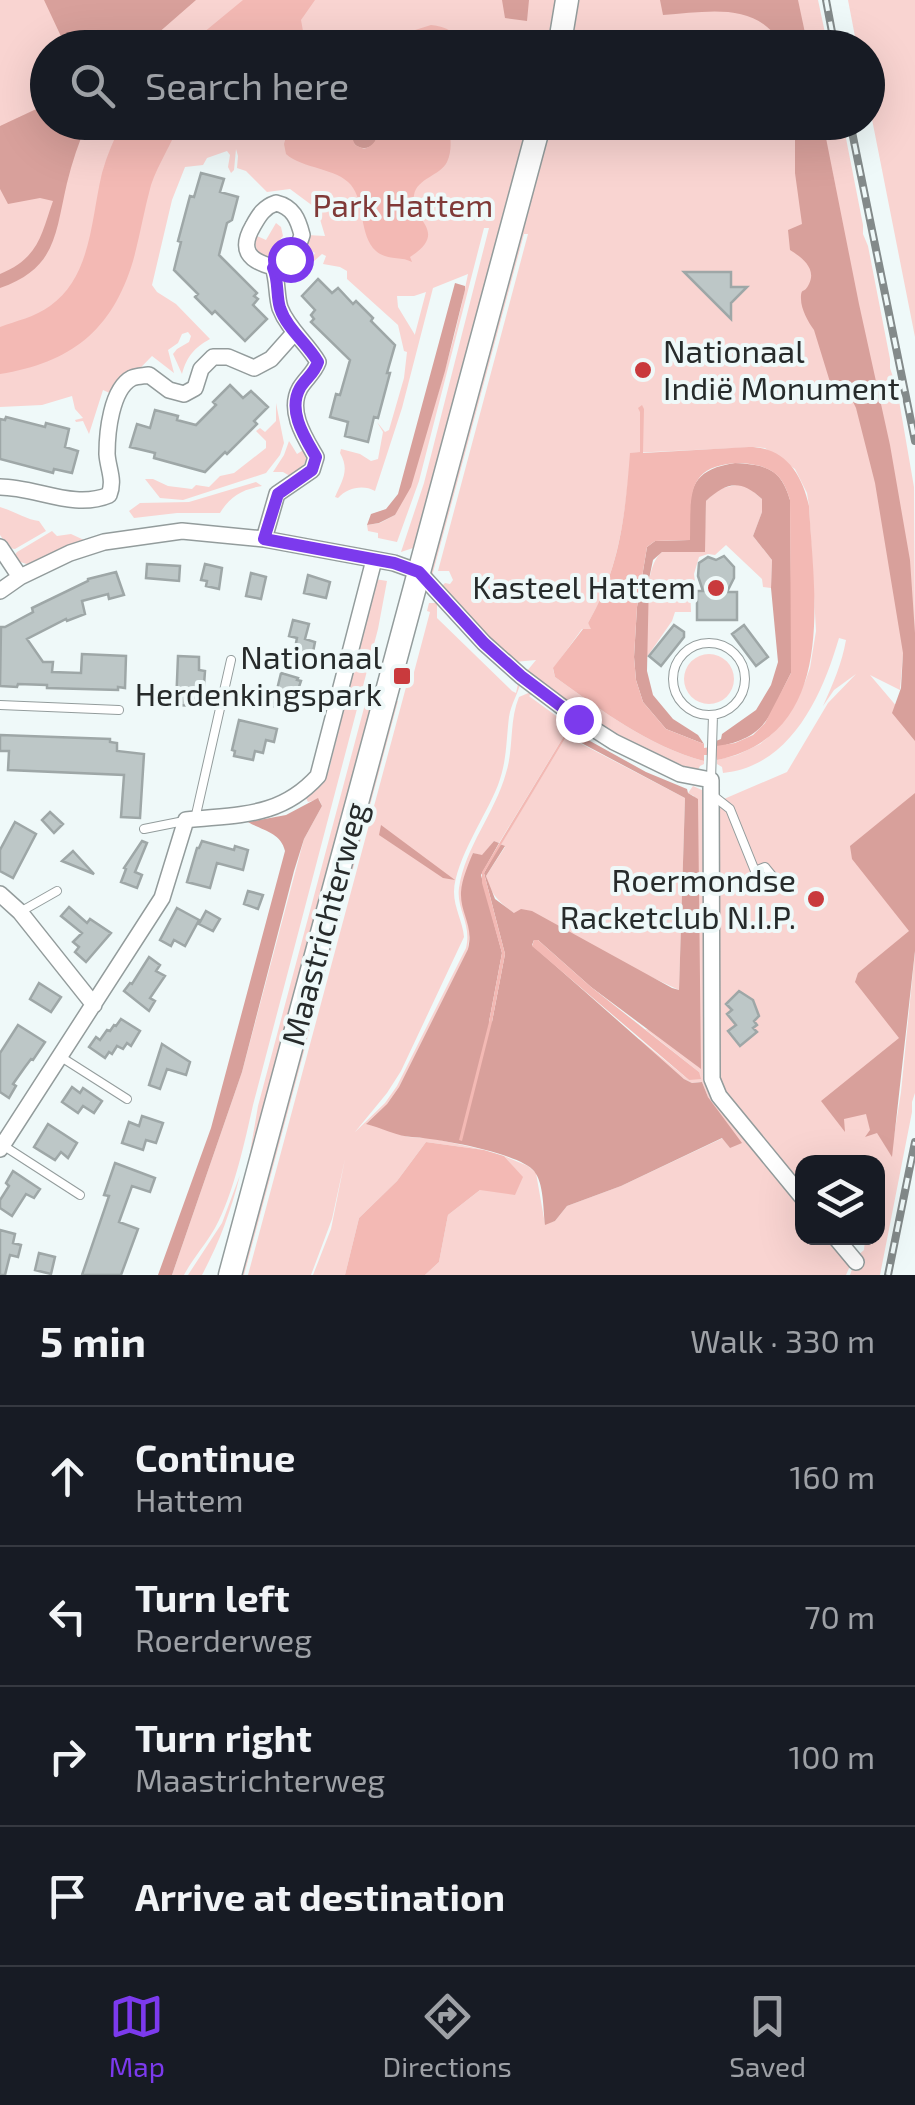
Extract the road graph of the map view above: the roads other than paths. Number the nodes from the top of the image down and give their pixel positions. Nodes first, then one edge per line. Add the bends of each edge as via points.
1 (567, 0) edge
2 (562, 30) edge
3 (535, 140) edge
4 (273, 268) dead end
5 (294, 332) junction
6 (0, 487) edge
7 (264, 539) junction
8 (0, 547) edge
9 (374, 560) junction
10 (419, 572) junction
11 (20, 577) junction
12 (0, 591) edge
13 (231, 660) dead end
14 (0, 705) edge
15 (118, 710) dead end
16 (713, 715) junction
17 (711, 780) junction
18 (190, 820) junction
19 (144, 829) dead end
20 (778, 883) dead end
21 (57, 891) dead end
22 (0, 894) edge
23 (20, 912) junction
24 (94, 1005) junction
25 (61, 1057) junction
26 (127, 1099) dead end
27 (2, 1148) edge
28 (795, 1188) edge
29 (80, 1195) dead end
30 (842, 1245) edge
31 (856, 1262) dead end
32 (230, 1275) edge

1 - 2 main road
3 - 10 main road, Maastrichterweg
4 - 5 street via 280,308
5 - 6 street via 254,368 213,357 196,388 184,394 148,375 132,378 114,403 109,494 68,499
5 - 7 street via 318,362 294,405 316,457 312,470 278,494
7 - 9 street
7 - 11 street via 182,530 104,542
8 - 11 street
9 - 10 street
9 - 18 street via 318,776 271,810
10 - 17 street via 484,643 578,719 680,774
10 - 32 main road, Maastrichterweg
11 - 12 street
13 - 18 lane
14 - 15 lane
16 - 16 lane via 740,697 745,674 736,654 704,643 682,654 672,677 689,709
16 - 17 lane
17 - 20 lane via 756,871 765,867
17 - 28 street via 712,1078 719,1096
18 - 19 lane
18 - 24 street via 162,898
21 - 23 lane
22 - 23 street
23 - 24 street
24 - 25 street
25 - 26 lane
25 - 27 street
27 - 29 lane
30 - 31 street

